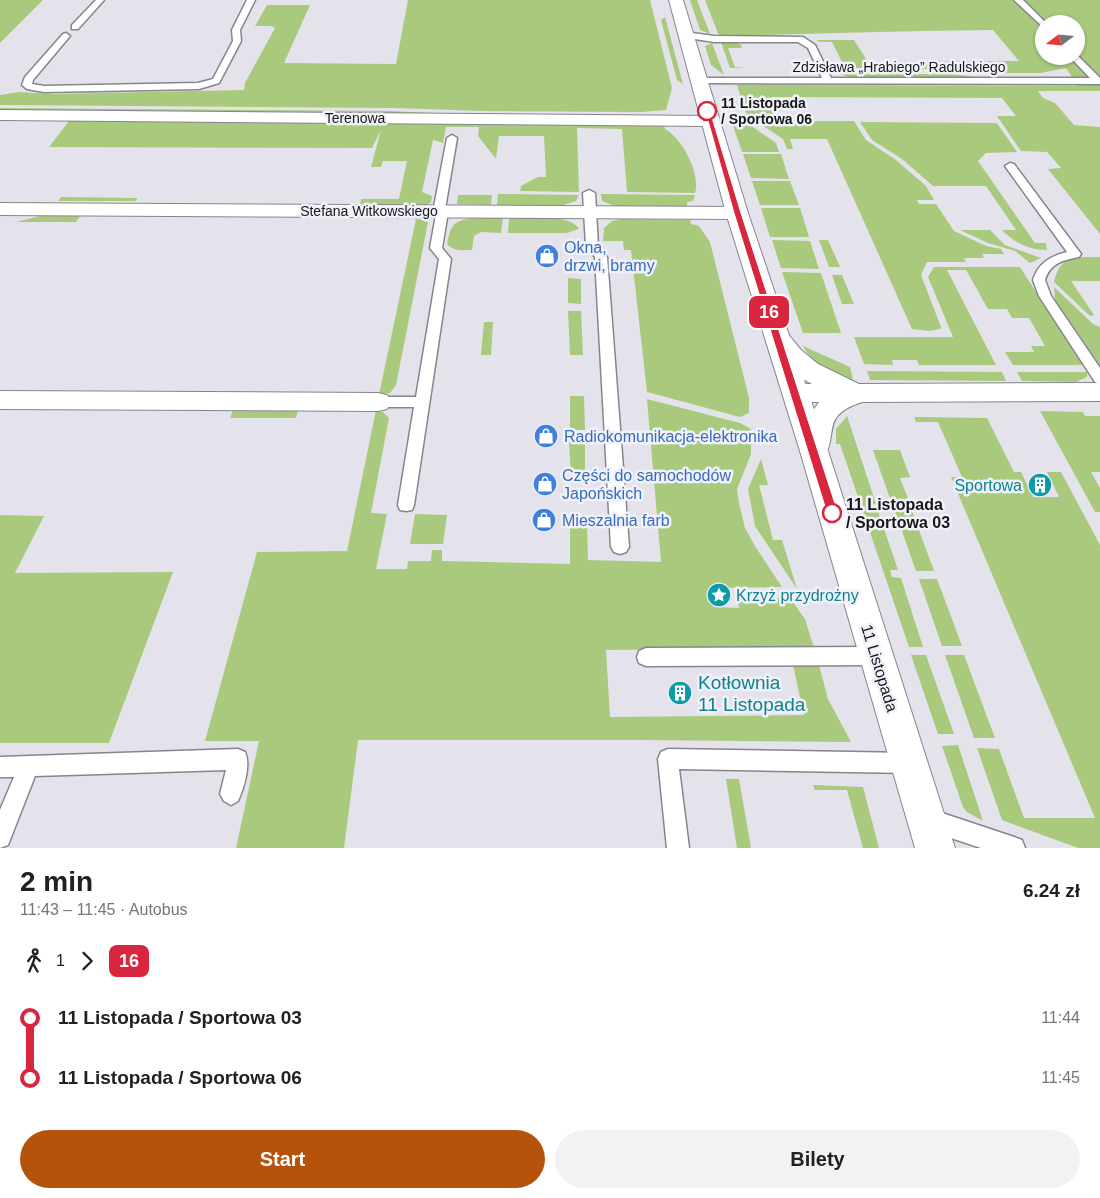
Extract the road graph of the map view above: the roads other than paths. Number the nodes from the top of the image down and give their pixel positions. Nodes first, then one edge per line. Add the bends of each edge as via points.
1 (100, 0) edge
2 (251, 0) edge
3 (676, 0) edge
4 (1018, 0) edge
5 (1035, 17) edge
6 (75, 27) dead end
7 (685, 35) junction
8 (66, 36) dead end
9 (1082, 65) edge
10 (698, 80) junction
11 (828, 81) junction
12 (1099, 81) edge
13 (0, 115) edge
14 (710, 121) junction
15 (452, 138) dead end
16 (1010, 166) dead end
17 (0, 199) edge
18 (590, 203) junction
19 (440, 212) junction
20 (738, 213) junction
21 (778, 339) junction
22 (1100, 379) edge
23 (864, 392) junction
24 (1100, 392) edge
25 (795, 393) junction
26 (0, 400) edge
27 (378, 402) joint
28 (422, 402) junction
29 (814, 451) junction
30 (406, 505) dead end
31 (620, 547) dead end
32 (876, 656) junction
33 (646, 657) dead end
34 (908, 762) junction
35 (0, 767) edge
36 (28, 767) junction
37 (231, 794) dead end
38 (926, 819) junction
39 (0, 837) edge
40 (678, 848) edge
41 (935, 848) edge
42 (1014, 848) edge

1 - 6 lane
2 - 8 lane via 236,30 237,41 219,77 208,84 30,87 28,79
3 - 7 street, 11 Listopada
4 - 5 lane
7 - 10 street, 11 Listopada
7 - 11 lane via 714,39 800,39 812,47
9 - 12 lane
10 - 11 lane, Zdzisława „Hrabiego” Radulskiego
10 - 14 street, 11 Listopada
11 - 12 lane, Zdzisława „Hrabiego” Radulskiego
13 - 14 street, Terenowa
14 - 20 street, 11 Listopada
15 - 19 lane
16 - 22 lane via 1075,254 1052,262 1044,268 1039,280 1045,296
17 - 19 street, Stefana Witkowskiego
18 - 19 street, Stefana Witkowskiego
18 - 20 street, Stefana Witkowskiego
18 - 31 lane via 592,246 601,257
19 - 28 lane via 436,248 445,260
20 - 21 street, 11 Listopada
21 - 23 street via 789,354 819,377
21 - 25 street, 11 Listopada
23 - 24 street
23 - 25 street
23 - 29 street via 838,401 824,413 814,435
25 - 29 street, 11 Listopada
26 - 27 street
27 - 28 lane
28 - 30 lane
29 - 32 street, 11 Listopada
32 - 33 lane
32 - 34 street, 11 Listopada
34 - 38 street, 11 Listopada
34 - 40 lane via 865,764 668,759
35 - 36 lane
36 - 37 lane via 238,759
36 - 39 lane
38 - 41 street, 11 Listopada
38 - 42 lane

